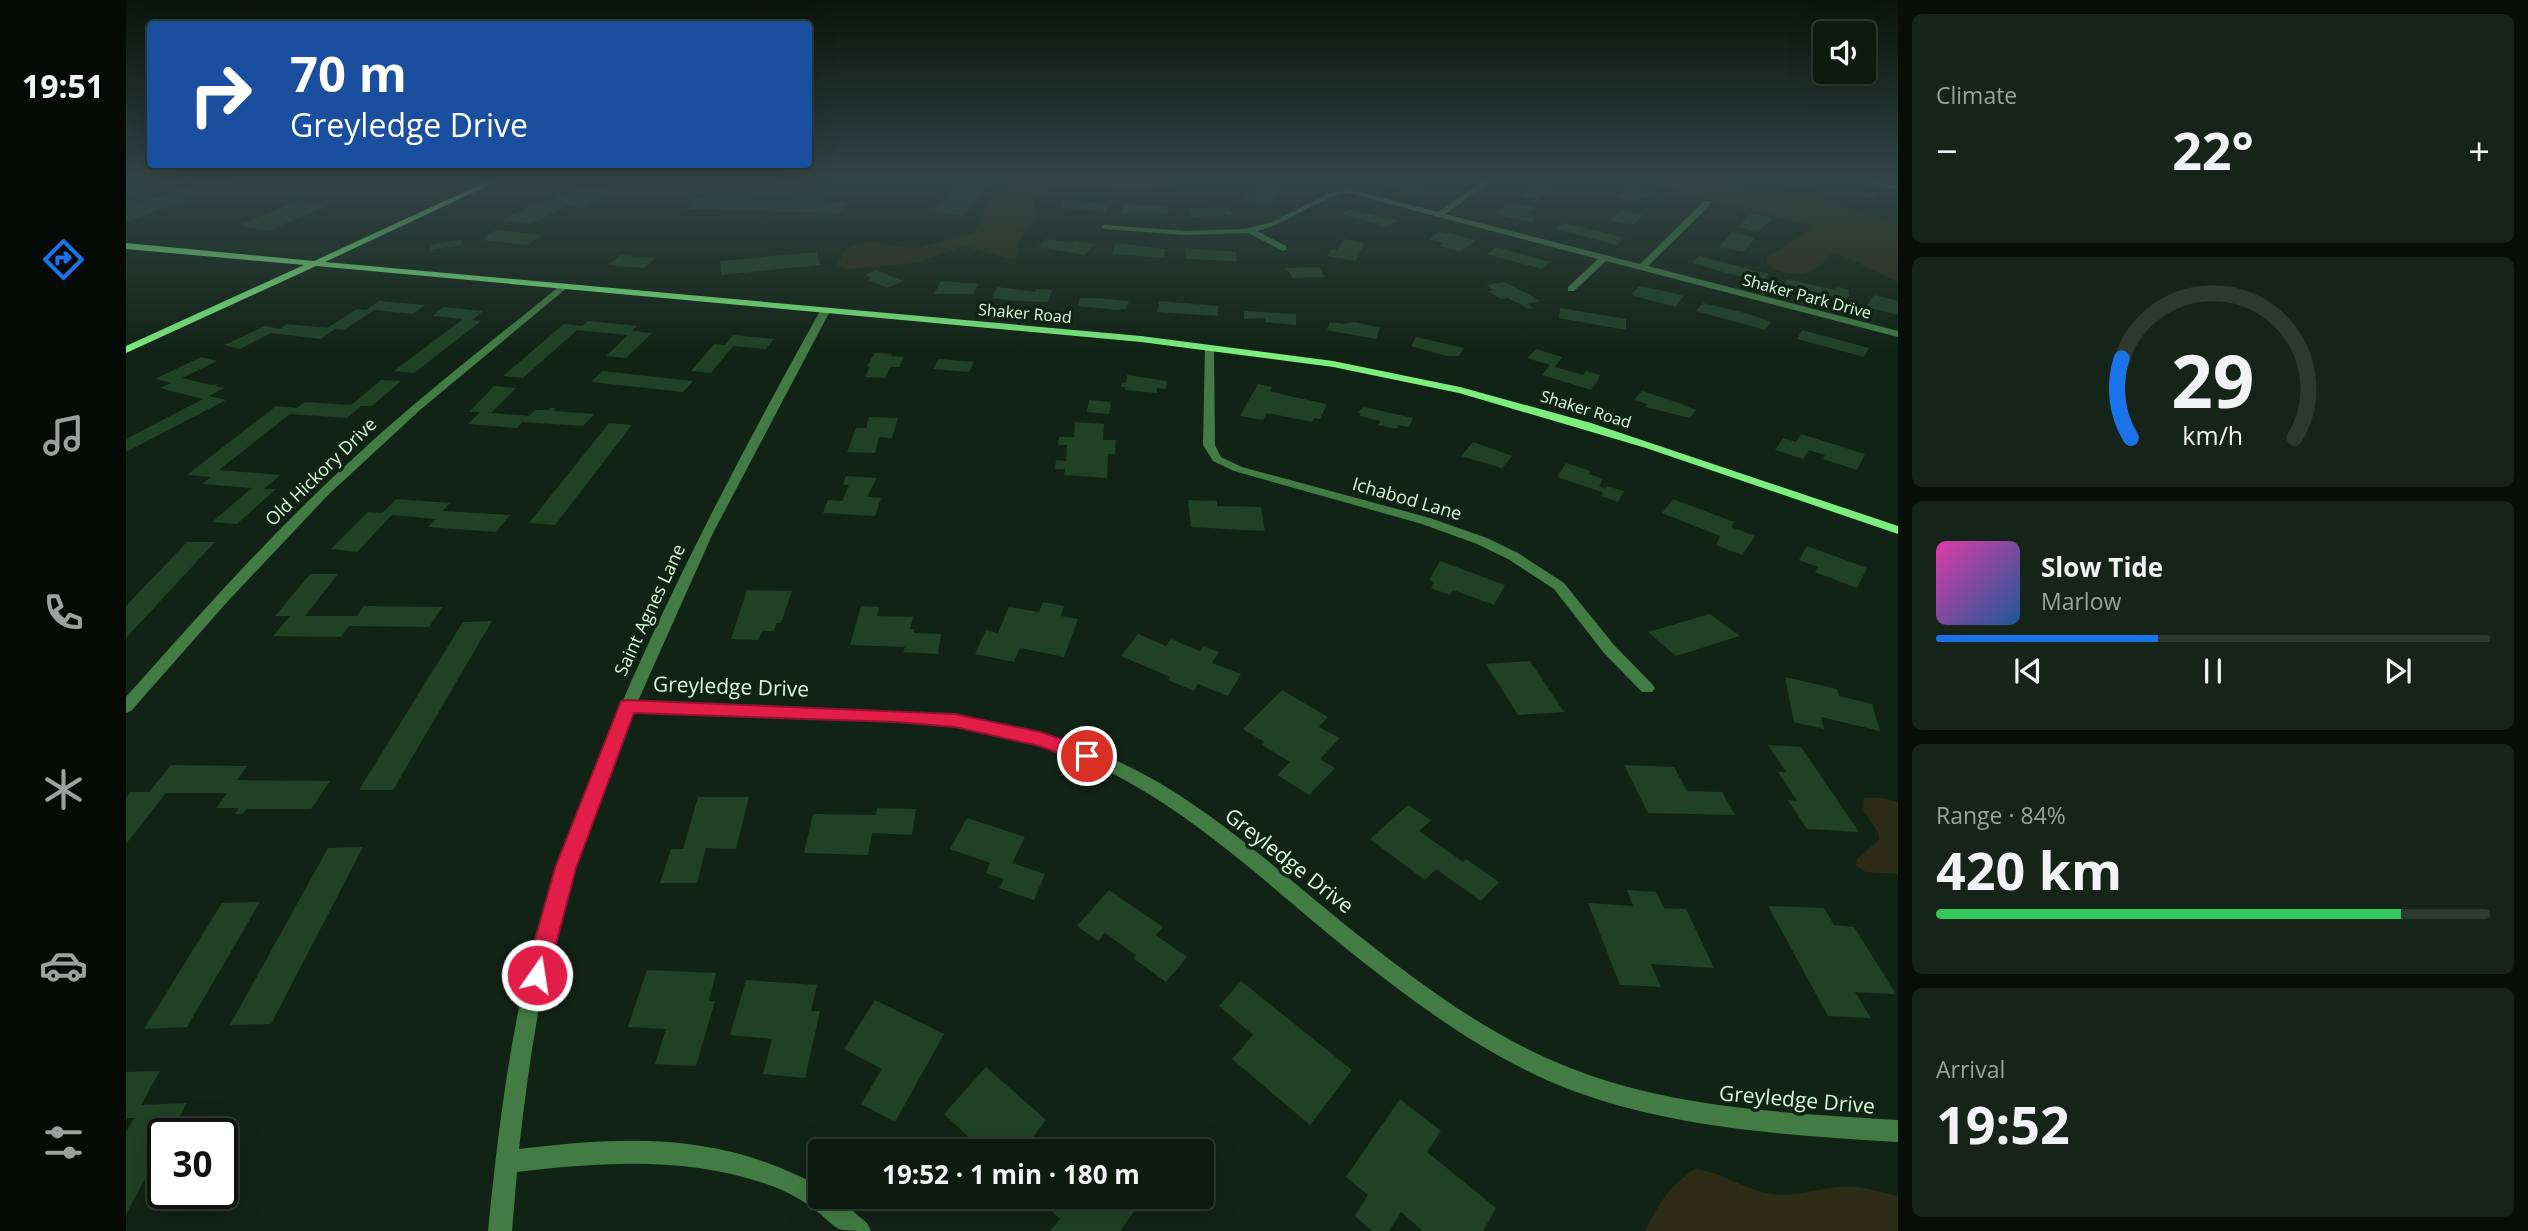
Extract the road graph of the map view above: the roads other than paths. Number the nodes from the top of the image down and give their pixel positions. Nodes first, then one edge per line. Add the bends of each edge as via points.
1 (369, 238) edge
2 (1264, 238) edge
3 (1531, 238) edge
4 (1671, 238) edge
5 (126, 246) edge
6 (1283, 248) dead end
7 (1604, 258) junction
8 (316, 263) junction
9 (1642, 267) junction
10 (564, 287) junction
11 (1570, 289) dead end
12 (825, 311) junction
13 (1898, 334) edge
14 (1209, 348) junction
15 (126, 351) edge
16 (1898, 530) edge
17 (1647, 688) dead end
18 (627, 706) junction
19 (126, 707) edge
20 (1898, 1131) edge
21 (506, 1162) junction
22 (500, 1231) edge
23 (859, 1231) edge

1 - 8 main road
2 - 6 street
3 - 7 street, Shaker Park Drive
4 - 9 street
5 - 8 main road, Shaker Road
7 - 9 street, Shaker Park Drive
7 - 11 street
8 - 10 main road, Shaker Road
8 - 15 main road
9 - 13 street, Shaker Park Drive
10 - 12 main road, Shaker Road
10 - 19 street, Old Hickory Drive via 394,427 309,506
12 - 14 main road, Shaker Road
12 - 18 street, Saint Agnes Lane via 729,491
14 - 16 main road, Shaker Road via 1370,371 1518,405
14 - 17 street, Ichabod Lane via 1209,445 1217,459 1238,469 1451,529 1513,556 1559,586
18 - 20 street, Greyledge Drive via 929,718 1041,739 1103,762 1151,787 1440,1007 1528,1061 1661,1107 1773,1123
18 - 21 street, Saint Agnes Lane via 565,868 545,935 527,1019
21 - 22 street, Saint Agnes Lane
21 - 23 street via 625,1150 698,1156 775,1174 803,1188

